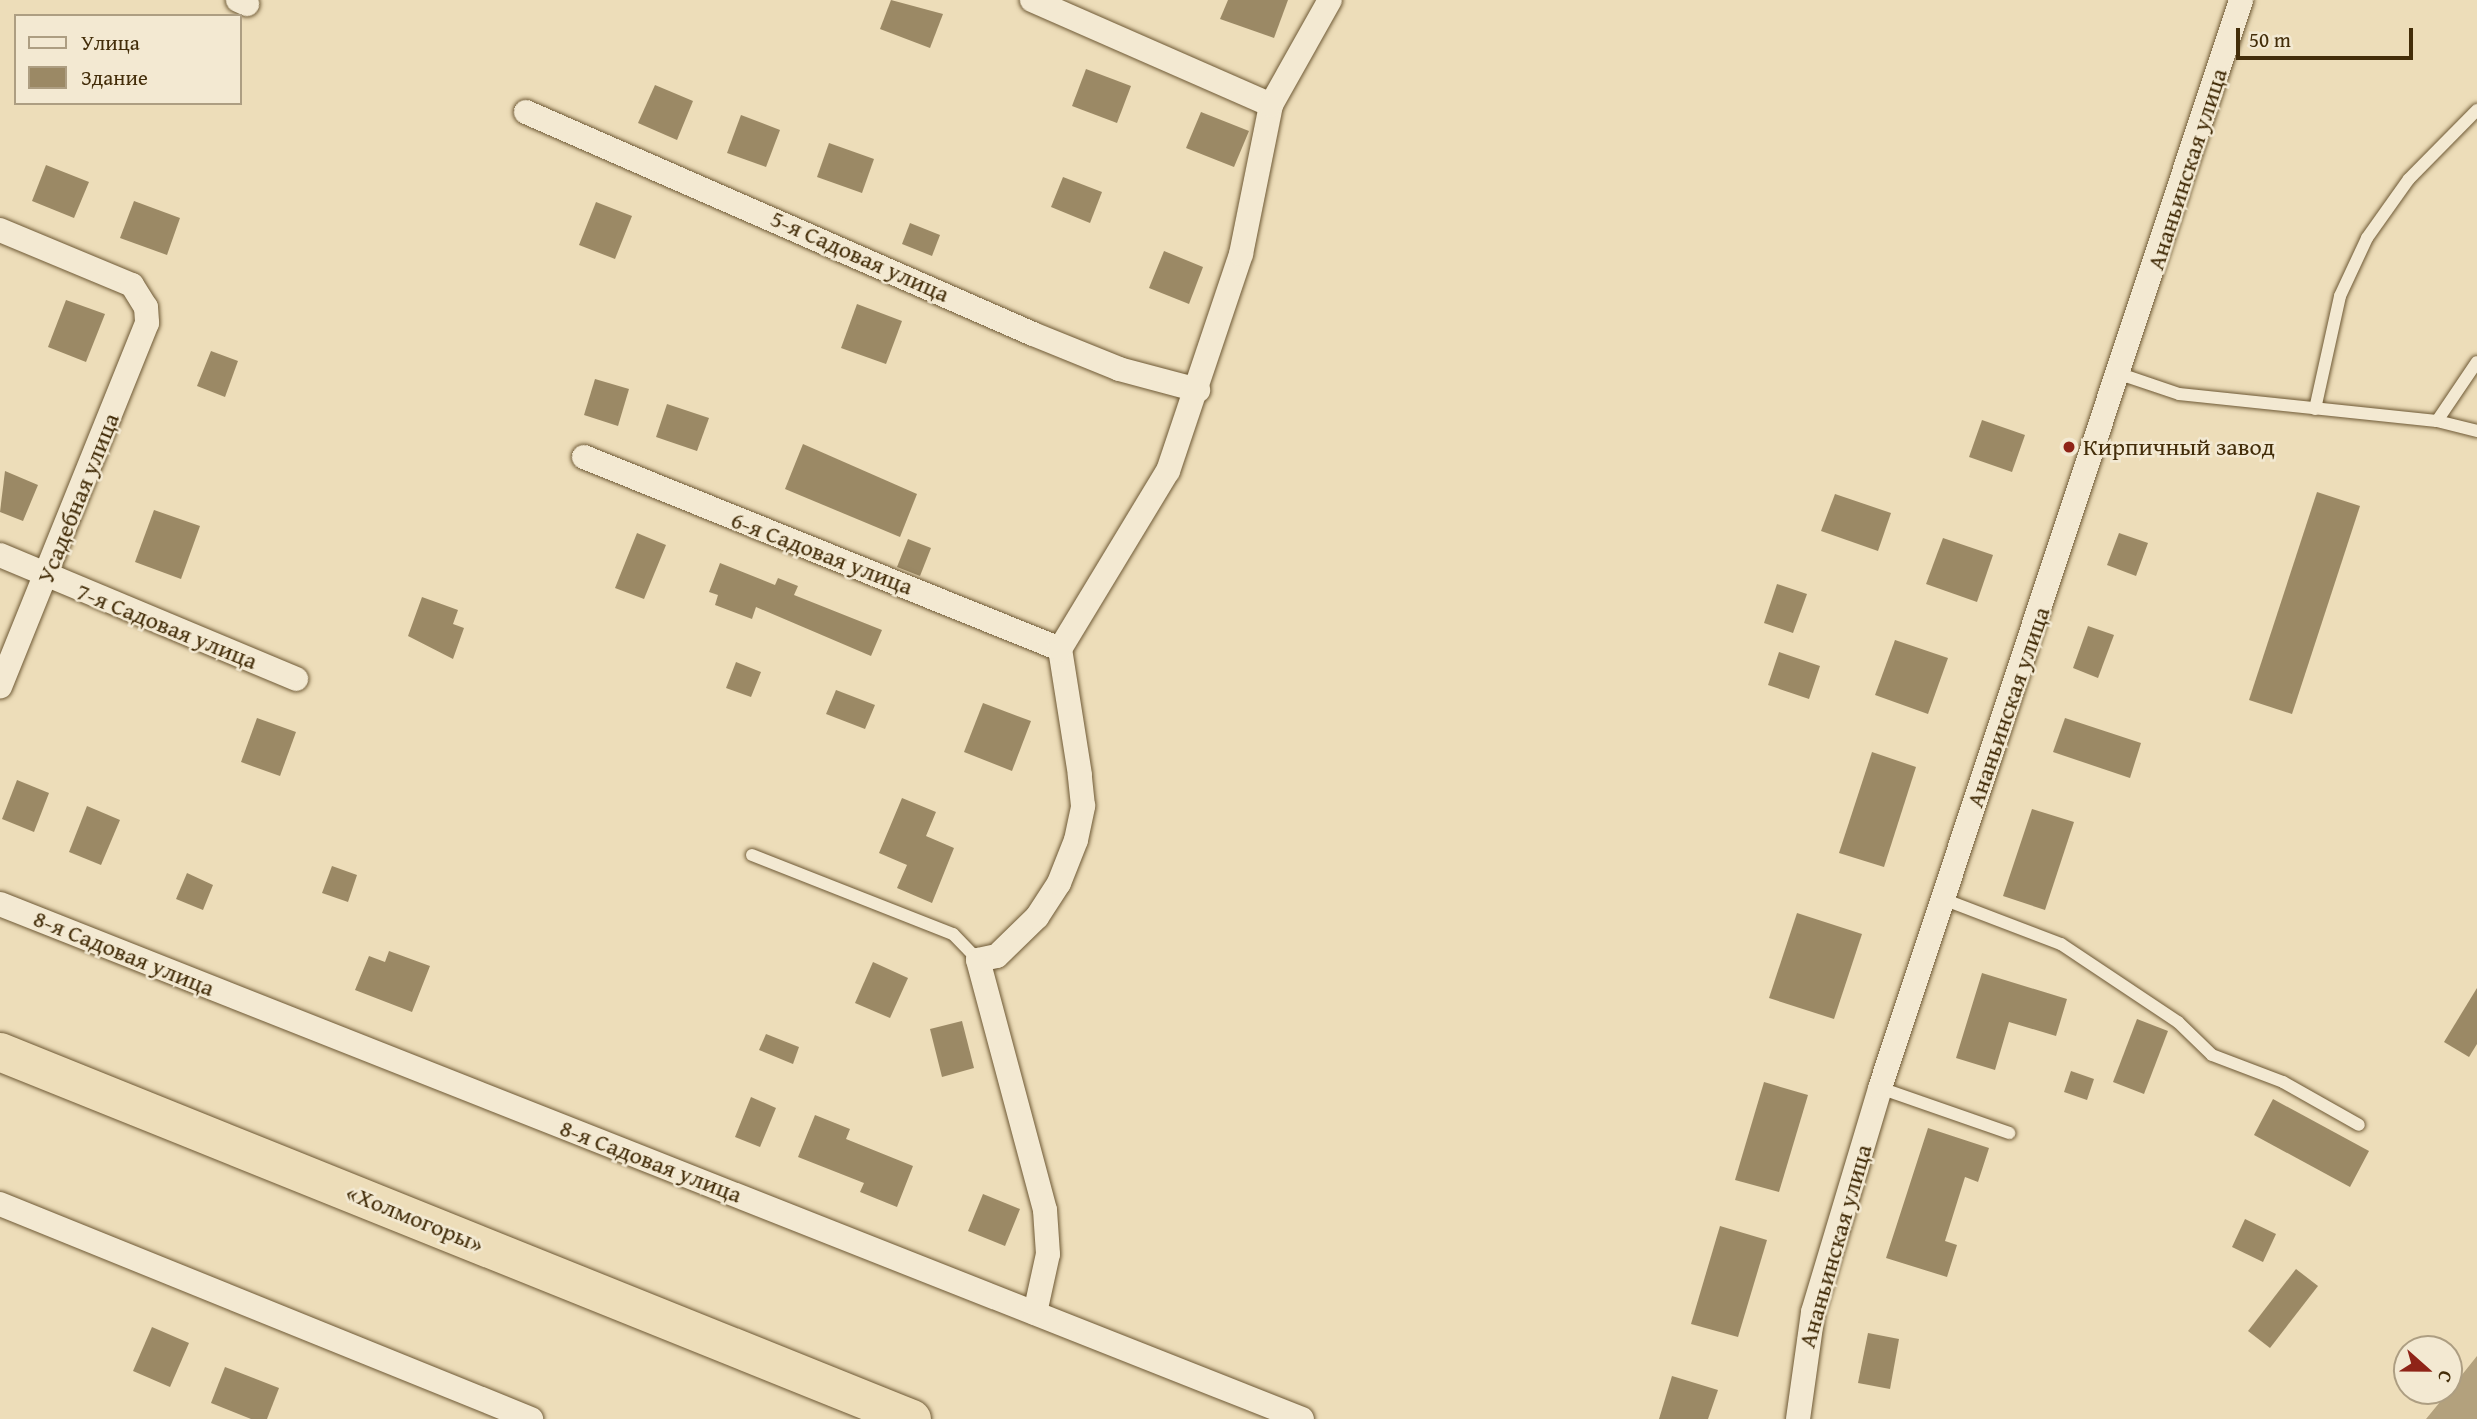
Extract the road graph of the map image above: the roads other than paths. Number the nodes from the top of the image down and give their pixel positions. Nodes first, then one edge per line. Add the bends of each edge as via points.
1 (1032, 0) edge
2 (1330, 0) edge
3 (2241, 0) edge
4 (1271, 105) junction
5 (2477, 110) edge
6 (526, 112) dead end
7 (0, 230) edge
8 (2476, 368) edge
9 (2120, 374) junction
10 (1198, 390) junction
11 (2315, 409) junction
12 (2437, 421) junction
13 (2477, 431) edge
14 (584, 457) dead end
15 (0, 555) edge
16 (47, 577) junction
17 (1060, 649) junction
18 (296, 679) dead end
19 (0, 686) edge
20 (752, 855) dead end
21 (1943, 899) junction
22 (0, 904) edge
23 (978, 960) junction
24 (0, 1052) edge
25 (1880, 1088) junction
26 (2359, 1125) dead end
27 (2009, 1133) dead end
28 (0, 1203) edge
29 (1035, 1313) junction
30 (830, 1384) junction
31 (531, 1419) edge
32 (912, 1419) edge
33 (933, 1419) edge
34 (1302, 1419) edge
35 (1797, 1419) edge

1 - 4 street
2 - 4 street
3 - 9 street, Ананьинская улица
4 - 10 street via 1241,254
5 - 11 lane via 2409,179 2367,238 2340,296
6 - 10 street, 5-я Садовая улица via 1033,334 1119,369
7 - 16 street, Усадебная улица via 132,285 146,307 142,340
8 - 12 lane
9 - 11 lane via 2179,394
9 - 21 street, Ананьинская улица
10 - 17 street via 1168,471
11 - 12 lane
12 - 13 lane
14 - 17 street, 6-я Садовая улица
15 - 16 street, 7-я Садовая улица
16 - 18 street, 7-я Садовая улица
16 - 19 street, Усадебная улица
17 - 23 street via 1083,806 1076,840 1059,883 1037,917 997,956
20 - 23 lane via 953,934
21 - 25 street, Ананьинская улица
21 - 26 lane via 2061,944 2178,1022 2212,1055 2283,1082
22 - 29 street, 8-я Садовая улица
23 - 29 street via 1045,1210 1048,1254
24 - 30 highway, «Холмогоры»
25 - 27 lane
25 - 35 street, Ананьинская улица via 1813,1312
28 - 31 street
29 - 34 street, 8-я Садовая улица
30 - 32 highway, «Холмогоры»
30 - 33 highway, «Холмогоры»

